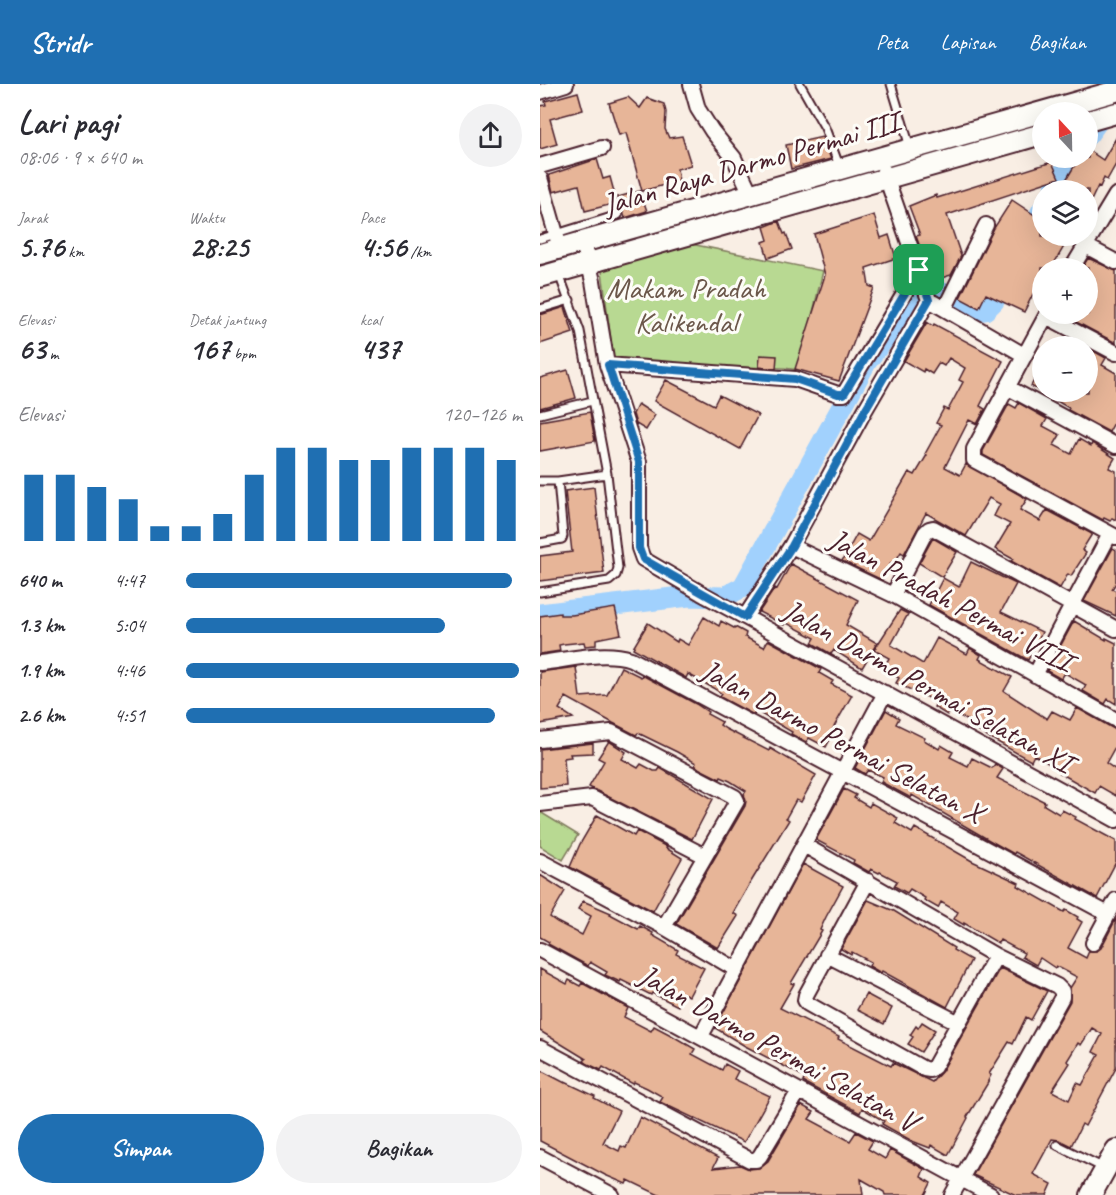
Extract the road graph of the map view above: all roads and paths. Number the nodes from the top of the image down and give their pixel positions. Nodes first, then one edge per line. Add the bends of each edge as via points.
1 (566, 84) edge
2 (691, 84) edge
3 (800, 84) edge
4 (890, 84) edge
5 (540, 92) edge
6 (1109, 93) edge
7 (1116, 112) edge
8 (1098, 118) edge
9 (1032, 137) edge
10 (602, 148) dead end
11 (910, 149) junction
12 (879, 158) junction
13 (540, 166) edge
14 (841, 169) junction
15 (540, 178) edge
16 (887, 180) junction
17 (752, 194) junction
18 (1116, 195) edge
19 (700, 209) junction
20 (618, 215) dead end
21 (1098, 223) edge
22 (986, 225) dead end
23 (706, 230) junction
24 (540, 239) edge
25 (558, 241) junction
26 (583, 242) junction
27 (1086, 246) edge
28 (540, 254) edge
29 (588, 262) junction
30 (1116, 262) edge
31 (919, 270) junction
32 (549, 274) edge
33 (570, 300) junction
34 (929, 300) junction
35 (945, 308) junction
36 (540, 309) edge
37 (1042, 324) edge
38 (1063, 324) edge
39 (1116, 353) edge
40 (1024, 356) junction
41 (608, 365) junction
42 (1007, 387) junction
43 (592, 401) junction
44 (540, 414) edge
45 (1116, 445) edge
46 (607, 474) junction
47 (540, 481) edge
48 (558, 481) junction
49 (1113, 535) edge
50 (540, 543) edge
51 (792, 546) junction
52 (540, 592) edge
53 (893, 595) junction
54 (1072, 605) junction
55 (745, 617) junction
56 (1116, 629) edge
57 (540, 663) edge
58 (1035, 675) junction
59 (885, 693) junction
60 (1116, 720) edge
61 (540, 740) edge
62 (843, 772) junction
63 (540, 804) edge
64 (1116, 820) edge
65 (804, 845) junction
66 (705, 856) junction
67 (540, 861) edge
68 (868, 880) junction
69 (1116, 900) edge
70 (1108, 914) junction
71 (664, 927) junction
72 (1093, 943) dead end
73 (540, 950) edge
74 (827, 955) junction
75 (996, 956) junction
76 (737, 970) junction
77 (959, 1023) junction
78 (701, 1036) junction
79 (540, 1048) edge
80 (799, 1091) junction
81 (1057, 1145) dead end
82 (540, 1156) edge
83 (1113, 1157) edge
84 (961, 1179) junction
85 (612, 1195) edge
86 (952, 1195) edge
87 (990, 1195) edge
88 (1091, 1195) edge

1 - 5 street
2 - 17 street via 698,110 734,158
3 - 14 lane via 825,128
4 - 11 lane
6 - 11 main road, Jalan Raya Darmo Permai III
7 - 8 main road
9 - 16 main road, Jalan Raya Darmo Permai III
10 - 13 street
11 - 12 main road, Jalan Raya Darmo Permai III
12 - 14 main road, Jalan Raya Darmo Permai III
12 - 16 street
14 - 17 main road, Jalan Raya Darmo Permai III
15 - 25 street
16 - 23 main road, Jalan Raya Darmo Permai III
16 - 31 street
17 - 19 main road, Jalan Raya Darmo Permai III
18 - 21 street
19 - 23 main road
19 - 26 main road, Jalan Raya Darmo Permai III
20 - 25 lane
22 - 35 street
23 - 29 main road, Jalan Raya Darmo Permai III
24 - 25 lane
25 - 26 main road, Jalan Raya Darmo Permai III
25 - 28 main road, Jalan Raya Darmo Permai III
26 - 29 street
27 - 30 street
29 - 32 main road, Jalan Raya Darmo Permai III
29 - 41 street
31 - 34 street
31 - 41 street via 844,394 795,379
32 - 33 lane
33 - 36 lane
33 - 43 lane via 580,331
34 - 35 street
34 - 51 street, Jalan Darmo Permai Selatan XI
35 - 40 street
37 - 40 street
38 - 39 street
40 - 42 street
41 - 55 street, Jalan Darmo Permai Selatan XI via 639,462 639,548 643,559
42 - 45 street
42 - 49 street via 974,449 974,460
43 - 44 lane
43 - 46 lane
46 - 48 lane
46 - 52 lane via 616,575 609,580
47 - 48 lane
48 - 50 lane via 563,536 558,541
49 - 54 street
51 - 53 street, Jalan Pradah Permai VIII
51 - 55 street, Jalan Darmo Permai Selatan XI
53 - 54 street via 925,533 933,528
53 - 58 street, Jalan Pradah Permai VIII
54 - 56 street
54 - 58 street
55 - 59 street, Jalan Darmo Permai Selatan XI
57 - 62 street, Jalan Darmo Permai Selatan X via 620,655
58 - 60 street, Jalan Pradah Permai VIII
59 - 62 street
59 - 64 street, Jalan Darmo Permai Selatan XI
61 - 66 street via 611,732 733,795 736,801
62 - 65 street
62 - 70 street, Jalan Darmo Permai Selatan X
63 - 66 street via 592,798
65 - 68 street
65 - 76 street
66 - 71 street
67 - 71 street
68 - 74 street
68 - 75 street
69 - 70 street
70 - 72 street
71 - 76 street
73 - 78 street, Jalan Darmo Permai Selatan V
74 - 77 street
74 - 77 street via 806,995 808,1004 924,1070 934,1067
75 - 77 street
75 - 84 street via 1057,986 1062,997
76 - 78 street
78 - 80 street, Jalan Darmo Permai Selatan V
79 - 80 street via 750,1160 760,1156
80 - 84 street, Jalan Darmo Permai Selatan V
81 - 83 lane
82 - 85 street
83 - 88 main road
84 - 86 street
84 - 87 street, Jalan Darmo Permai Selatan V

